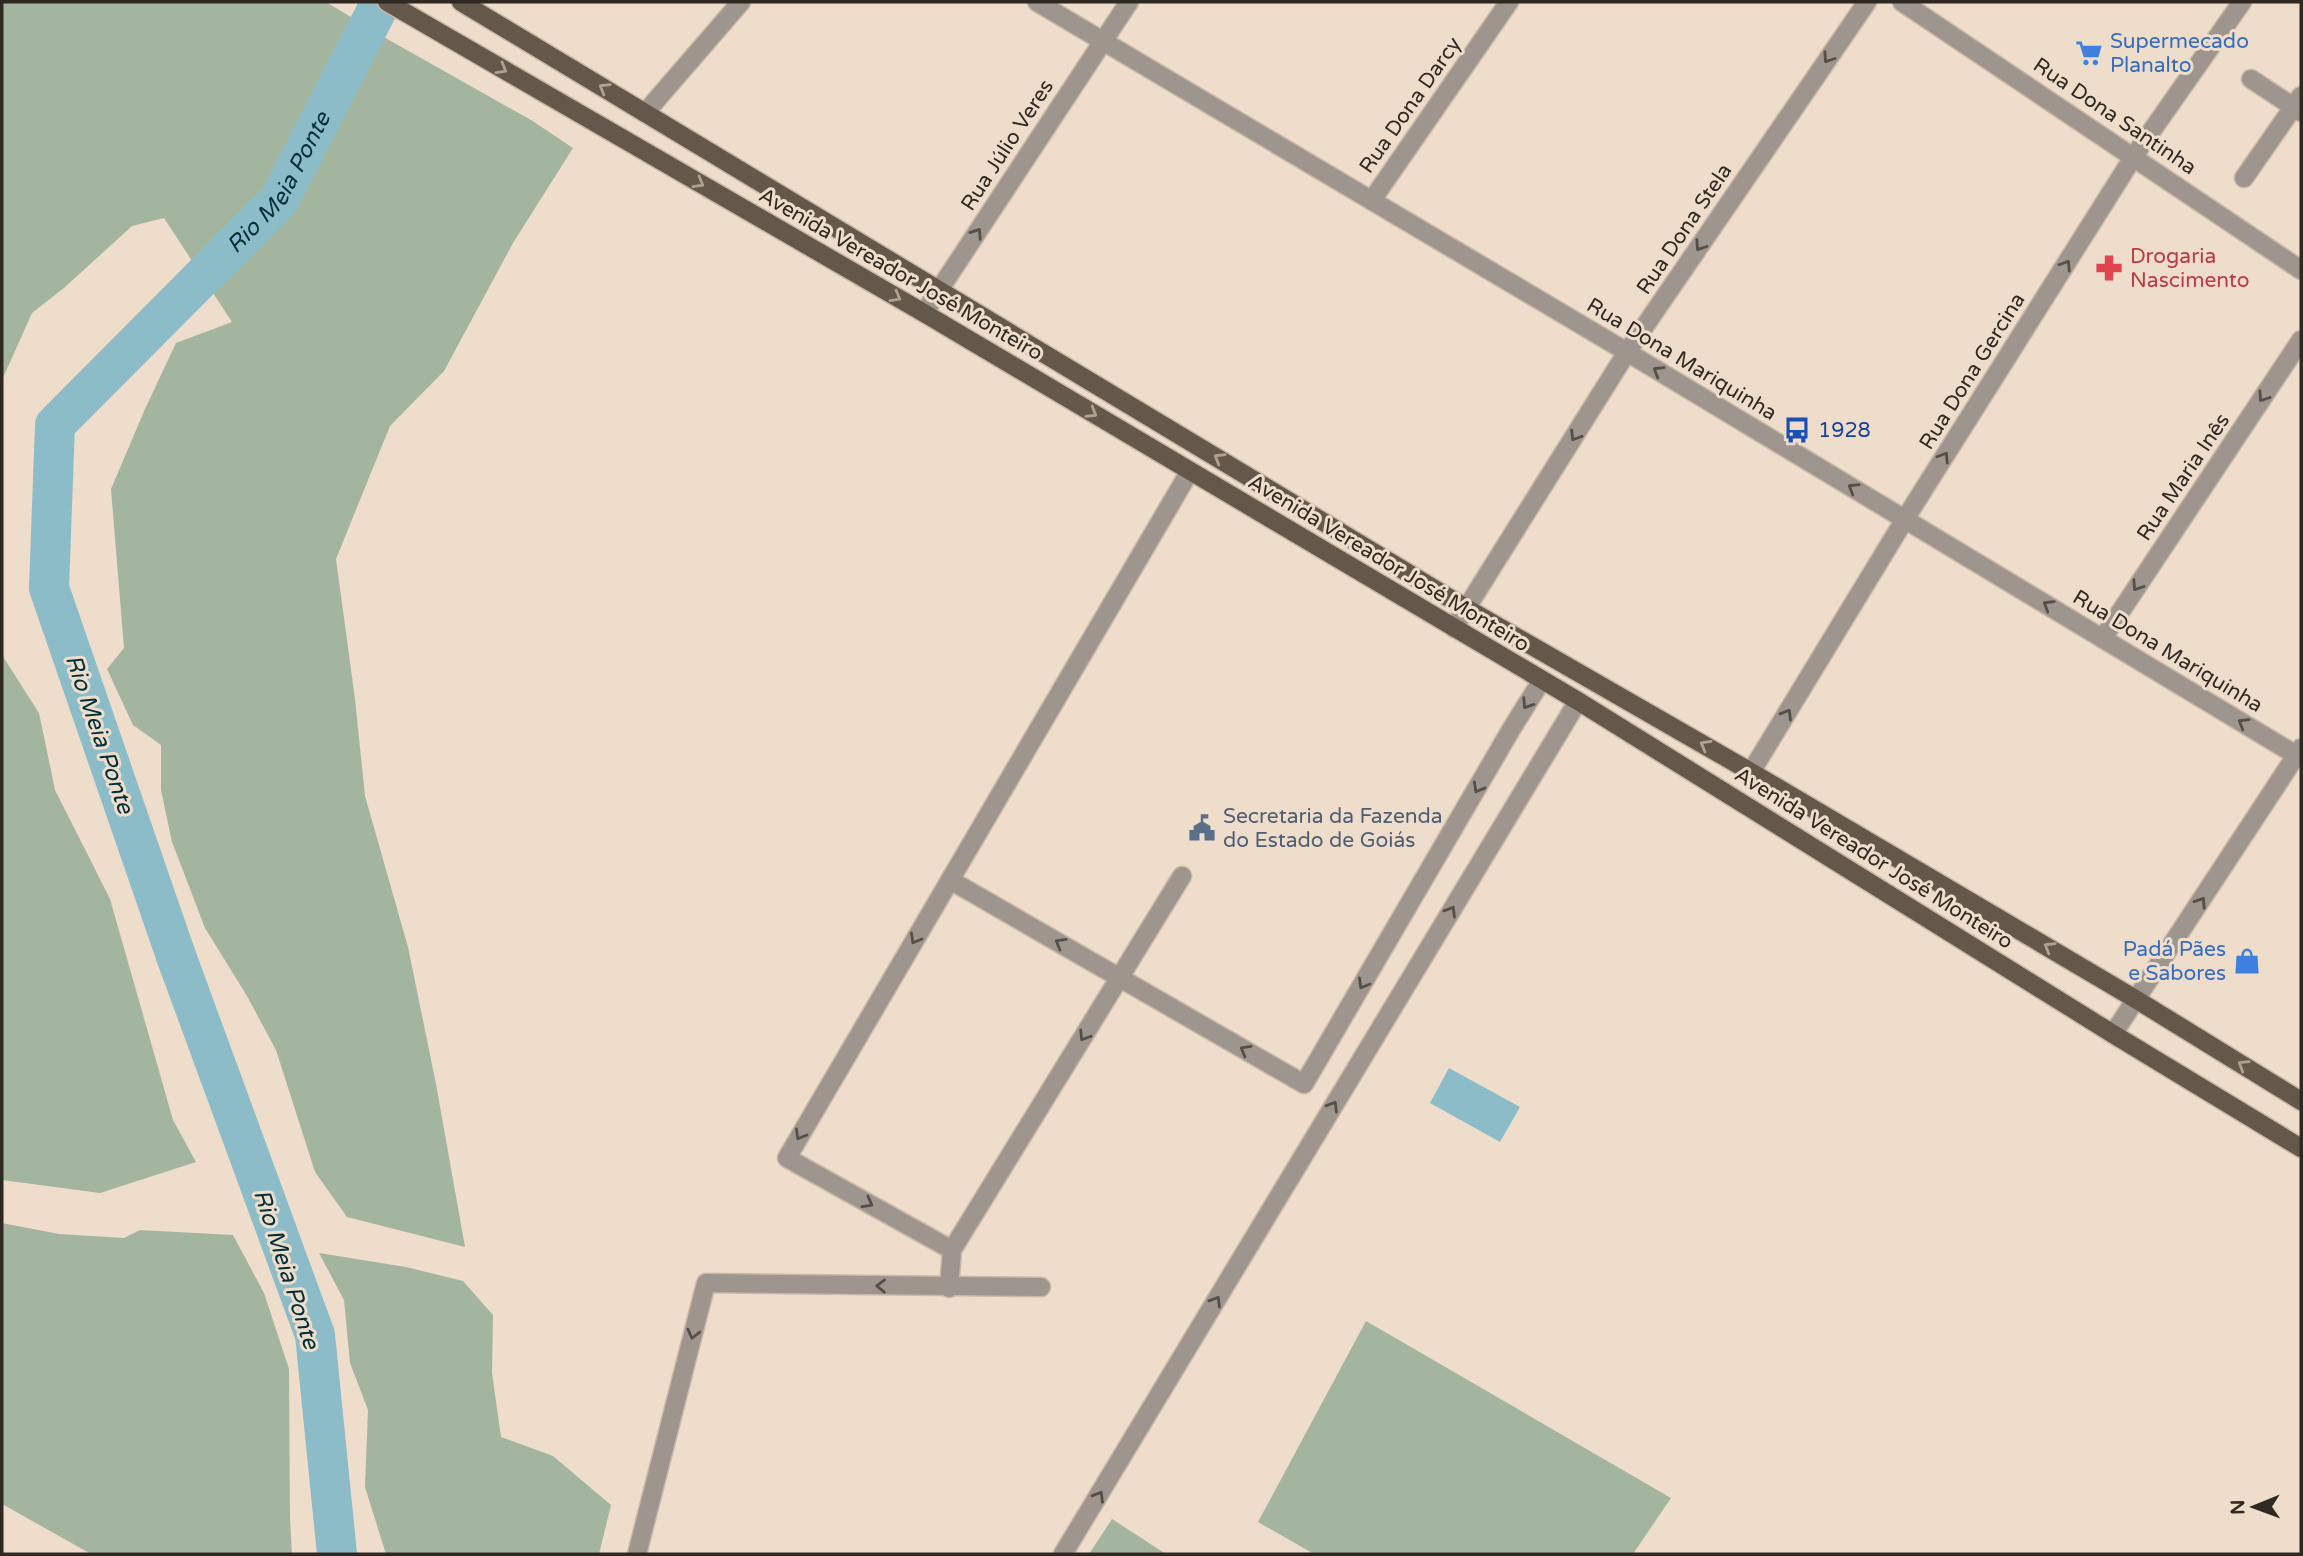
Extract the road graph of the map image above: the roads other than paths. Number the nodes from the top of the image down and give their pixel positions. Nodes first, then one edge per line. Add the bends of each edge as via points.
1 (387, 2) edge
2 (461, 2) edge
3 (741, 2) edge
4 (1037, 2) edge
5 (1129, 2) edge
6 (1509, 2) edge
7 (1867, 2) edge
8 (1902, 2) edge
9 (2242, 2) edge
10 (1102, 40) junction
11 (2251, 79) dead end
12 (2299, 105) edge
13 (645, 113) junction
14 (2134, 156) junction
15 (2244, 178) dead end
16 (1372, 200) junction
17 (2301, 270) edge
18 (940, 290) junction
19 (924, 313) junction
20 (2301, 340) edge
21 (1628, 352) junction
22 (1190, 471) junction
23 (1905, 519) junction
24 (1466, 608) junction
25 (1454, 628) junction
26 (2103, 638) junction
27 (1542, 680) junction
28 (1578, 701) junction
29 (2300, 754) edge
30 (1751, 772) junction
31 (1182, 876) dead end
32 (950, 880) junction
33 (1119, 977) junction
34 (2137, 1000) junction
35 (2113, 1034) junction
36 (2301, 1101) edge
37 (2301, 1148) edge
38 (952, 1250) junction
39 (1041, 1287) dead end
40 (949, 1288) junction
41 (637, 1554) edge
42 (1063, 1554) edge

1 -> 19 main road, Avenida Vereador José Monteiro
13 -> 2 main road, Avenida Vereador José Monteiro
3 - 13 street
4 - 10 street, Rua Dona Mariquinha
5 - 10 street, Rua Júlio Veres
6 - 16 street, Rua Dona Darcy
7 -> 21 street, Rua Dona Stela
8 - 14 street, Rua Dona Santinha
9 - 14 street, Rua Dona Gercina
10 - 16 street, Rua Dona Mariquinha
18 -> 10 street, Rua Júlio Veres
11 - 12 street
12 - 15 street
13 - 18 main road, Avenida Vereador José Monteiro
14 - 17 street, Rua Dona Santinha
23 -> 14 street, Rua Dona Gercina
16 - 21 street, Rua Dona Mariquinha
18 - 19 street, Rua Júlio Veres
24 -> 18 main road, Avenida Vereador José Monteiro
19 -> 22 main road, Avenida Vereador José Monteiro
20 -> 26 street, Rua Maria Inês
23 -> 21 street, Rua Dona Mariquinha
21 -> 24 street, Rua Dona Stela
22 - 25 main road, Avenida Vereador José Monteiro
22 - 32 street
26 -> 23 street, Rua Dona Mariquinha
30 -> 23 street, Rua Dona Gercina
24 - 25 street, Rua Dona Stela
30 -> 24 main road, Avenida Vereador José Monteiro
25 - 27 main road, Avenida Vereador José Monteiro
29 -> 26 street, Rua Dona Mariquinha
27 - 28 main road, Avenida Vereador José Monteiro
27 -> 33 street via 1304,1084
28 - 35 main road, Avenida Vereador José Monteiro
42 -> 28 street
34 -> 29 street
34 -> 30 main road, Avenida Vereador José Monteiro
31 - 33 street
33 -> 32 street
32 -> 38 street via 787,1158
33 -> 38 street
34 - 35 street
36 -> 34 main road, Avenida Vereador José Monteiro
35 - 37 main road, Avenida Vereador José Monteiro
38 - 40 street
39 - 40 street
40 -> 41 street via 706,1283

